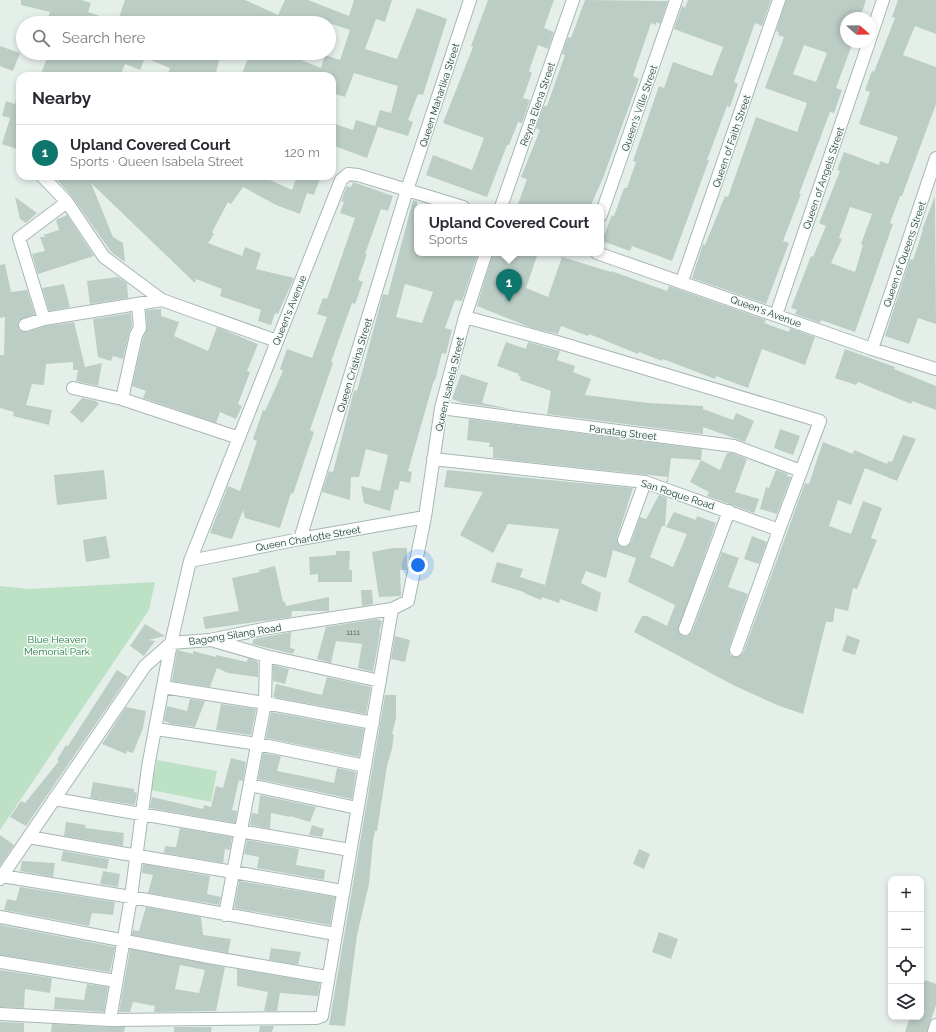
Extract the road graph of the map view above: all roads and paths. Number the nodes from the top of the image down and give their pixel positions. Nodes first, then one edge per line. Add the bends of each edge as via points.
1 (470, 0) edge
2 (573, 0) edge
3 (676, 0) edge
4 (779, 0) edge
5 (884, 0) edge
6 (876, 23) edge
7 (868, 48) edge
8 (936, 158) edge
9 (46, 180) edge
10 (407, 190) junction
11 (67, 202) junction
12 (453, 204) edge
13 (502, 204) edge
14 (604, 206) edge
15 (604, 255) edge
16 (485, 256) edge
17 (682, 282) junction
18 (162, 300) junction
19 (138, 304) junction
20 (776, 315) junction
21 (465, 317) junction
22 (44, 320) junction
23 (25, 325) dead end
24 (277, 341) junction
25 (872, 349) junction
26 (936, 369) edge
27 (73, 388) dead end
28 (122, 399) junction
29 (441, 408) junction
30 (239, 438) junction
31 (433, 459) junction
32 (801, 471) junction
33 (645, 482) junction
34 (729, 511) junction
35 (425, 518) junction
36 (779, 530) junction
37 (300, 539) junction
38 (624, 540) dead end
39 (190, 561) junction
40 (392, 610) junction
41 (686, 629) dead end
42 (210, 640) junction
43 (171, 643) junction
44 (736, 650) dead end
45 (266, 656) junction
46 (380, 681) junction
47 (163, 687) junction
48 (265, 702) junction
49 (373, 723) junction
50 (156, 729) junction
51 (258, 744) junction
52 (365, 766) junction
53 (250, 785) junction
54 (54, 800) junction
55 (357, 808) junction
56 (141, 814) junction
57 (242, 830) junction
58 (29, 837) junction
59 (350, 850) junction
60 (137, 857) junction
61 (234, 872) junction
62 (1, 877) edge
63 (342, 891) junction
64 (131, 897) junction
65 (225, 915) junction
66 (0, 918) edge
67 (335, 934) junction
68 (124, 941) junction
69 (0, 962) edge
70 (327, 977) junction
71 (116, 981) junction
72 (0, 1014) edge
73 (110, 1020) junction
74 (936, 1025) edge
75 (934, 1032) edge

1 - 10 street, Queen Maharlika Street
2 - 13 street, Reyna Elena Street
3 - 14 street, Queen's Ville Street
4 - 17 street, Queen of Faith Street
5 - 6 street, Queen of Angels Street
7 - 20 street, Queen of Angels Street
8 - 25 street, Queen of Queens Street
9 - 11 street
10 - 12 street, Queen's Avenue
10 - 24 street, Queen's Avenue via 348,174 341,180
10 - 37 street, Queen Cristina Street
11 - 18 street via 104,257
11 - 22 street via 19,238
15 - 17 street, Queen's Avenue
16 - 21 street, Queen Isabela Street
17 - 20 street, Queen's Avenue
18 - 19 street
18 - 24 street
19 - 22 street
19 - 28 street via 140,328 136,335
20 - 25 street, Queen's Avenue
21 - 29 street, Queen Isabela Street
21 - 32 street via 820,421
22 - 23 street
24 - 30 street, Queen's Avenue
25 - 26 street, Queen's Avenue
27 - 28 street
28 - 30 street
29 - 31 street, Queen Isabela Street
29 - 32 street, Panatag Street via 734,446
30 - 39 street, Queen's Avenue
31 - 33 street, San Roque Road
31 - 35 street, Queen Isabela Street
32 - 36 street
33 - 34 street, San Roque Road
33 - 38 street
34 - 36 street, San Roque Road
34 - 41 street
35 - 37 street, Queen Charlotte Street
35 - 40 street, Bagong Silang Road via 408,601
36 - 44 street
37 - 39 street, Queen Charlotte Street
39 - 43 street, Queen's Avenue
40 - 42 street, Bagong Silang Road via 268,628
40 - 46 street
42 - 43 street, Bagong Silang Road
42 - 45 street
43 - 47 street, Queen's Avenue
43 - 54 street via 145,666
45 - 46 street
45 - 48 street
46 - 49 street
47 - 48 street
47 - 50 street, Queen's Avenue
48 - 49 street
48 - 51 street
49 - 52 street
50 - 51 street
50 - 56 street, Queen's Avenue
51 - 52 street
51 - 53 street
52 - 55 street
53 - 55 street
53 - 57 street
54 - 56 street
54 - 58 street
55 - 59 street
56 - 57 street
56 - 60 street, Queen's Avenue
57 - 59 street
57 - 61 street
58 - 60 street
58 - 62 street
59 - 63 street
60 - 61 street
60 - 64 street, Queen's Avenue
61 - 63 street
61 - 65 street
62 - 64 street
63 - 67 street
64 - 65 street
64 - 68 street, Queen's Avenue
65 - 67 street
66 - 68 street
67 - 70 street
68 - 70 street
68 - 71 street, Queen's Avenue
69 - 71 street
70 - 73 street via 324,1010 322,1016 316,1018
71 - 73 street, Queen's Avenue
72 - 73 street
74 - 75 street

